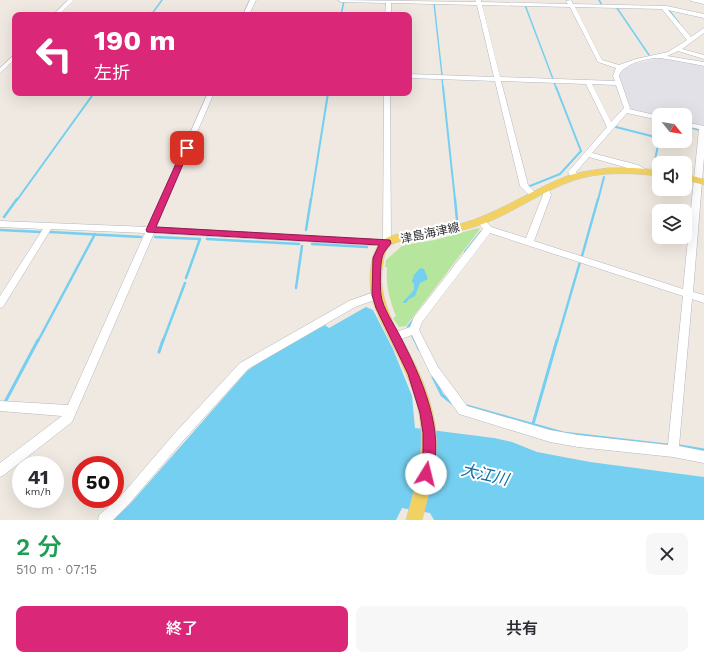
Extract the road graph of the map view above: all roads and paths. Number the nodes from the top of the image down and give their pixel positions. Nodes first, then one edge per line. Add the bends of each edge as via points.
1 (71, 0) edge
2 (253, 0) edge
3 (341, 0) edge
4 (642, 0) edge
5 (693, 0) edge
6 (389, 1) edge
7 (478, 2) edge
8 (704, 2) edge
9 (570, 3) edge
10 (654, 7) junction
11 (664, 8) junction
12 (59, 12) edge
13 (247, 12) edge
14 (388, 12) edge
15 (704, 16) edge
16 (704, 30) edge
17 (690, 40) junction
18 (676, 49) junction
19 (659, 56) junction
20 (704, 57) edge
21 (12, 59) edge
22 (704, 64) edge
23 (619, 67) junction
24 (0, 72) edge
25 (412, 76) edge
26 (498, 79) junction
27 (588, 82) junction
28 (619, 83) junction
29 (210, 96) edge
30 (387, 96) edge
31 (624, 110) junction
32 (652, 116) edge
33 (692, 125) edge
34 (610, 126) junction
35 (704, 128) edge
36 (587, 154) junction
37 (645, 172) junction
38 (652, 172) edge
39 (575, 177) junction
40 (701, 181) edge
41 (545, 189) junction
42 (534, 195) junction
43 (0, 224) edge
44 (485, 225) junction
45 (49, 226) junction
46 (150, 230) junction
47 (529, 242) junction
48 (387, 243) junction
49 (687, 294) junction
50 (376, 295) junction
51 (704, 299) edge
52 (0, 304) edge
53 (414, 330) junction
54 (395, 337) junction
55 (0, 406) edge
56 (71, 411) junction
57 (673, 451) junction
58 (704, 457) edge
59 (0, 470) edge
60 (104, 520) edge
61 (414, 520) edge

1 - 12 street
2 - 13 street
3 - 6 street
4 - 10 street
5 - 8 street
6 - 7 street
6 - 14 street
7 - 9 street
7 - 26 street
9 - 10 street
9 - 23 street via 600,61
10 - 11 street
11 - 15 street
11 - 17 street
16 - 17 street
17 - 18 street
18 - 19 street
18 - 20 street
19 - 22 street
19 - 23 street
21 - 24 street
23 - 28 street via 616,73
25 - 26 street
26 - 27 street
26 - 42 street via 524,186
27 - 28 street
27 - 34 street
28 - 31 street via 626,108
29 - 46 street
30 - 48 street
31 - 32 street
31 - 34 street
33 - 35 street
34 - 36 street
35 - 40 street
36 - 37 street
36 - 39 street via 572,172
37 - 38 main road, 津島海津線
37 - 39 main road, 津島海津線 via 613,171
39 - 41 main road, 津島海津線
40 - 49 street
41 - 42 main road, 津島海津線
41 - 47 street via 547,195
42 - 44 main road, 津島海津線 via 502,212
43 - 45 street
44 - 47 street
44 - 48 main road, 津島海津線 via 399,238
44 - 53 street via 418,320
45 - 46 street
45 - 52 street
46 - 48 street
46 - 56 street
47 - 49 street
48 - 50 main road, 津島海津線 via 377,258
49 - 51 street
49 - 57 street
50 - 54 main road, 津島海津線
50 - 60 street via 352,304 244,366 124,501
53 - 54 street
53 - 57 street via 434,370 463,410 550,436
54 - 61 main road, 津島海津線 via 414,374 423,401 429,433 429,459
55 - 56 street
56 - 59 street via 68,418
57 - 58 street

